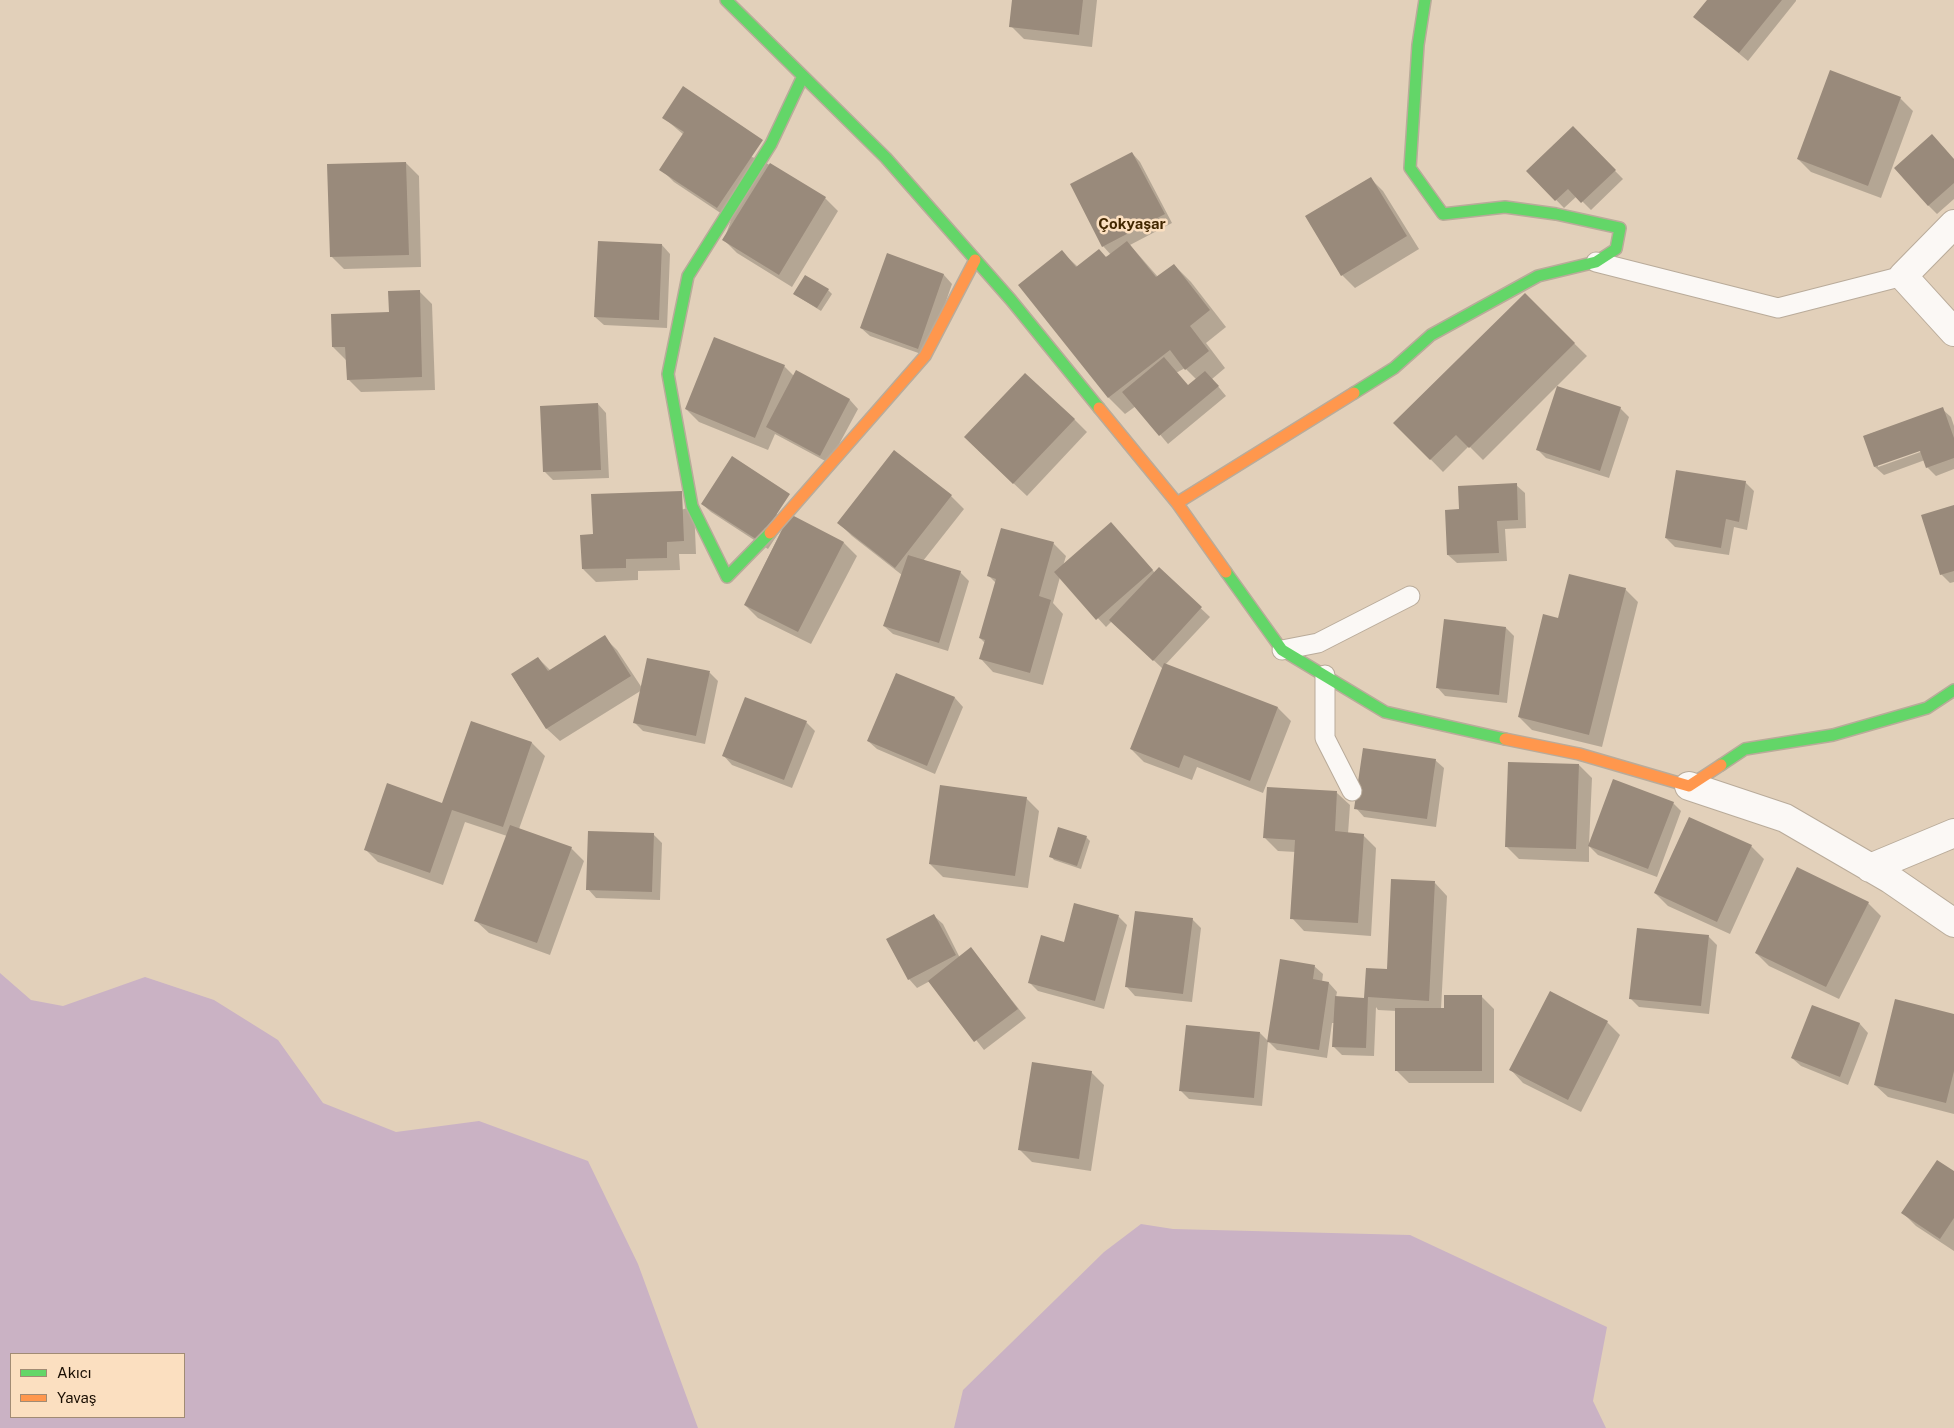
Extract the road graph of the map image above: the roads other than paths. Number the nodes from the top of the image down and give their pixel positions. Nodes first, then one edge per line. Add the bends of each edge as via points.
1 (726, 0) edge
2 (1425, 0) edge
3 (803, 76) junction
4 (1954, 224) edge
5 (975, 260) junction
6 (1596, 262) junction
7 (1903, 276) junction
8 (1954, 332) edge
9 (1178, 503) junction
10 (1410, 596) dead end
11 (1282, 650) junction
12 (1325, 676) junction
13 (1954, 690) edge
14 (1689, 786) junction
15 (1352, 791) dead end
16 (1954, 833) edge
17 (1870, 868) junction
18 (1954, 923) edge

1 - 3 street
2 - 6 street via 1418,45 1410,168 1443,214 1505,208 1556,214 1620,228 1616,249
3 - 5 street via 886,158
3 - 5 street via 771,144 688,276 668,374 692,506 727,577 761,544 925,356
4 - 7 street
5 - 9 street
6 - 7 lane via 1778,308
6 - 9 street via 1538,276 1430,335 1394,368
7 - 8 street
9 - 11 street
10 - 11 lane via 1318,643
11 - 12 street
12 - 14 street via 1385,712 1578,754
12 - 15 lane via 1325,738
13 - 14 street via 1927,708 1908,714 1832,734 1745,750
14 - 17 street via 1784,818
16 - 17 street
17 - 18 street

